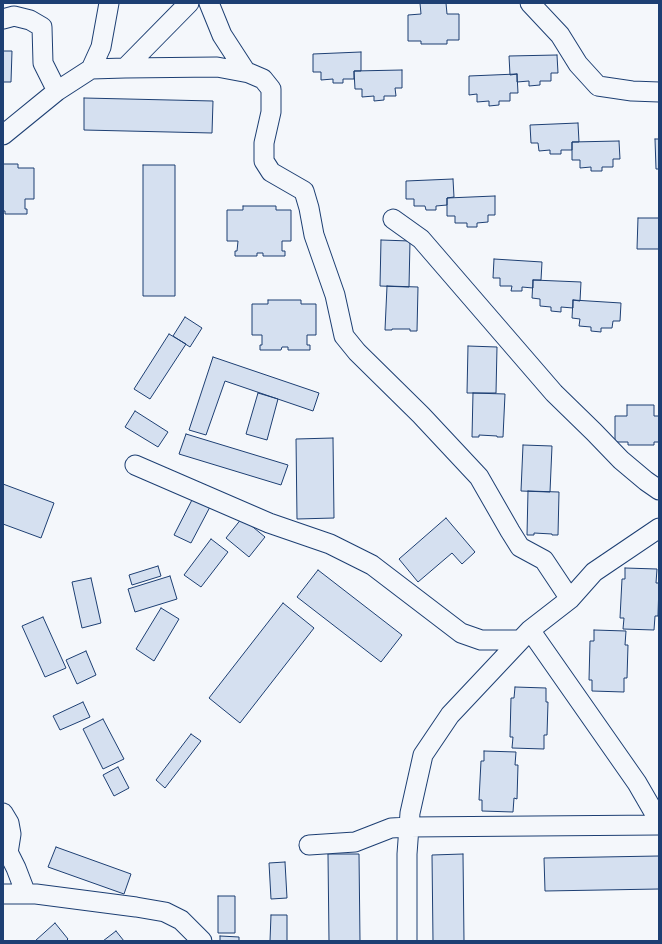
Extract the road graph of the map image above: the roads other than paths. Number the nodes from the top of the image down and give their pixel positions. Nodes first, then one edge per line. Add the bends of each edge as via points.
1 (109, 3) edge
2 (189, 3) edge
3 (209, 3) edge
4 (530, 3) edge
5 (3, 19) edge
6 (126, 68) junction
7 (91, 69) junction
8 (246, 72) junction
9 (57, 91) junction
10 (659, 92) edge
11 (3, 135) edge
12 (393, 219) dead end
13 (135, 465) dead end
14 (659, 490) edge
15 (659, 528) edge
16 (570, 599) junction
17 (525, 635) junction
18 (3, 813) edge
19 (659, 821) edge
20 (659, 825) edge
21 (409, 827) junction
22 (309, 845) dead end
23 (6, 847) edge
24 (3, 894) edge
25 (26, 894) junction
26 (202, 941) edge
27 (407, 941) edge

1 - 7 street via 100,47
2 - 6 street
3 - 8 street via 222,35
4 - 10 street via 560,35 578,64 598,86
5 - 9 street via 14,16 30,20 42,27 43,63
6 - 7 street
6 - 8 street via 217,67
7 - 9 street
8 - 16 street via 263,79 271,89 271,112 264,142 264,161 271,172 304,192 314,235 335,295 344,336 479,477 520,547 544,560
9 - 11 street
12 - 14 street via 421,239 554,393 621,460
13 - 17 street via 269,523 330,544 372,565 461,633 481,640
15 - 16 street via 594,572
16 - 17 street
17 - 19 street via 637,783
17 - 21 street via 450,715 423,755
18 - 23 street via 9,823 11,834
20 - 21 street
21 - 22 street via 391,828 355,842
21 - 27 street
23 - 25 street
24 - 25 street
25 - 26 street via 165,912 181,920

